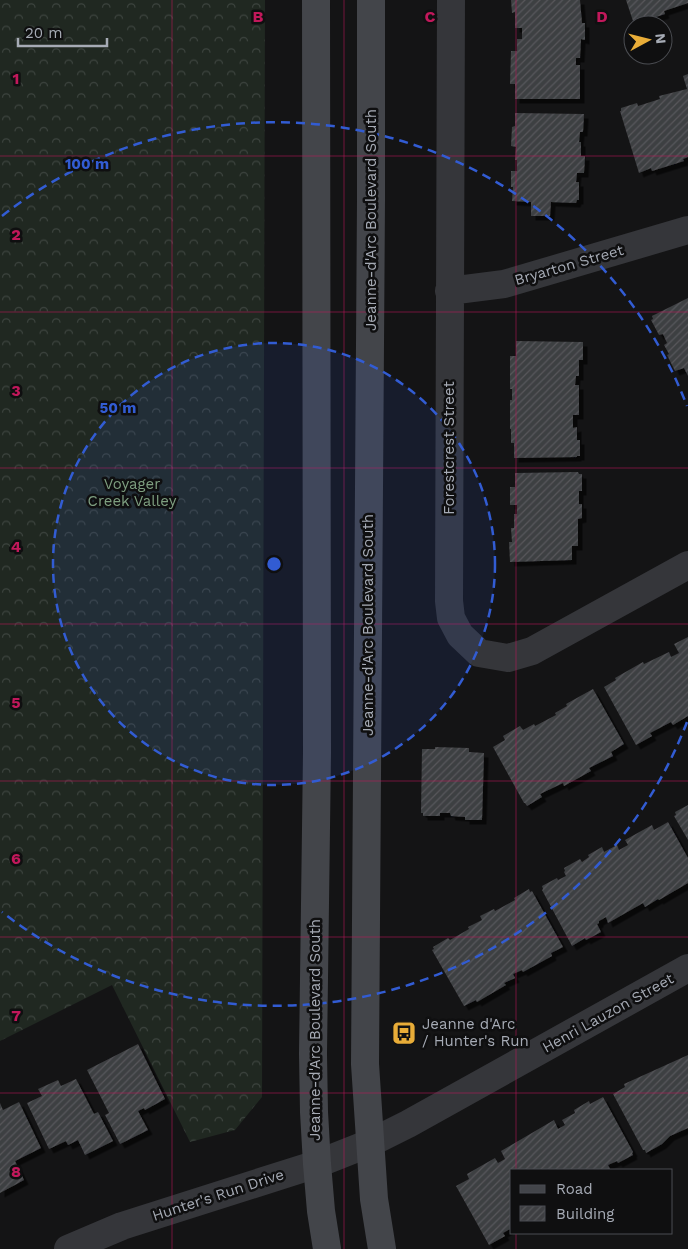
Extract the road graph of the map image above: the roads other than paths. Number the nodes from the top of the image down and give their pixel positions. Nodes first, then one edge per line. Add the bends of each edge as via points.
1 (316, 0) edge
2 (371, 0) edge
3 (451, 0) edge
4 (688, 230) edge
5 (449, 291) junction
6 (688, 565) edge
7 (688, 968) edge
8 (370, 1143) junction
9 (317, 1164) junction
10 (68, 1249) edge
11 (327, 1249) edge
12 (382, 1249) edge

1 - 9 main road, Jeanne-d'Arc Boulevard South via 317,753 313,1054
2 - 8 main road, Jeanne-d'Arc Boulevard South via 365,1064
3 - 5 street, Forestcrest Street
4 - 5 street, Bryarton Street via 504,284
5 - 6 street, Forestcrest Street via 449,600 451,618 460,635 479,653 508,658 532,651
7 - 8 street, Henri Lauzon Street
8 - 9 street, Hunter's Run Drive
8 - 12 main road, Jeanne-d'Arc Boulevard South
9 - 10 street, Hunter's Run Drive via 122,1226
9 - 11 main road, Jeanne-d'Arc Boulevard South

